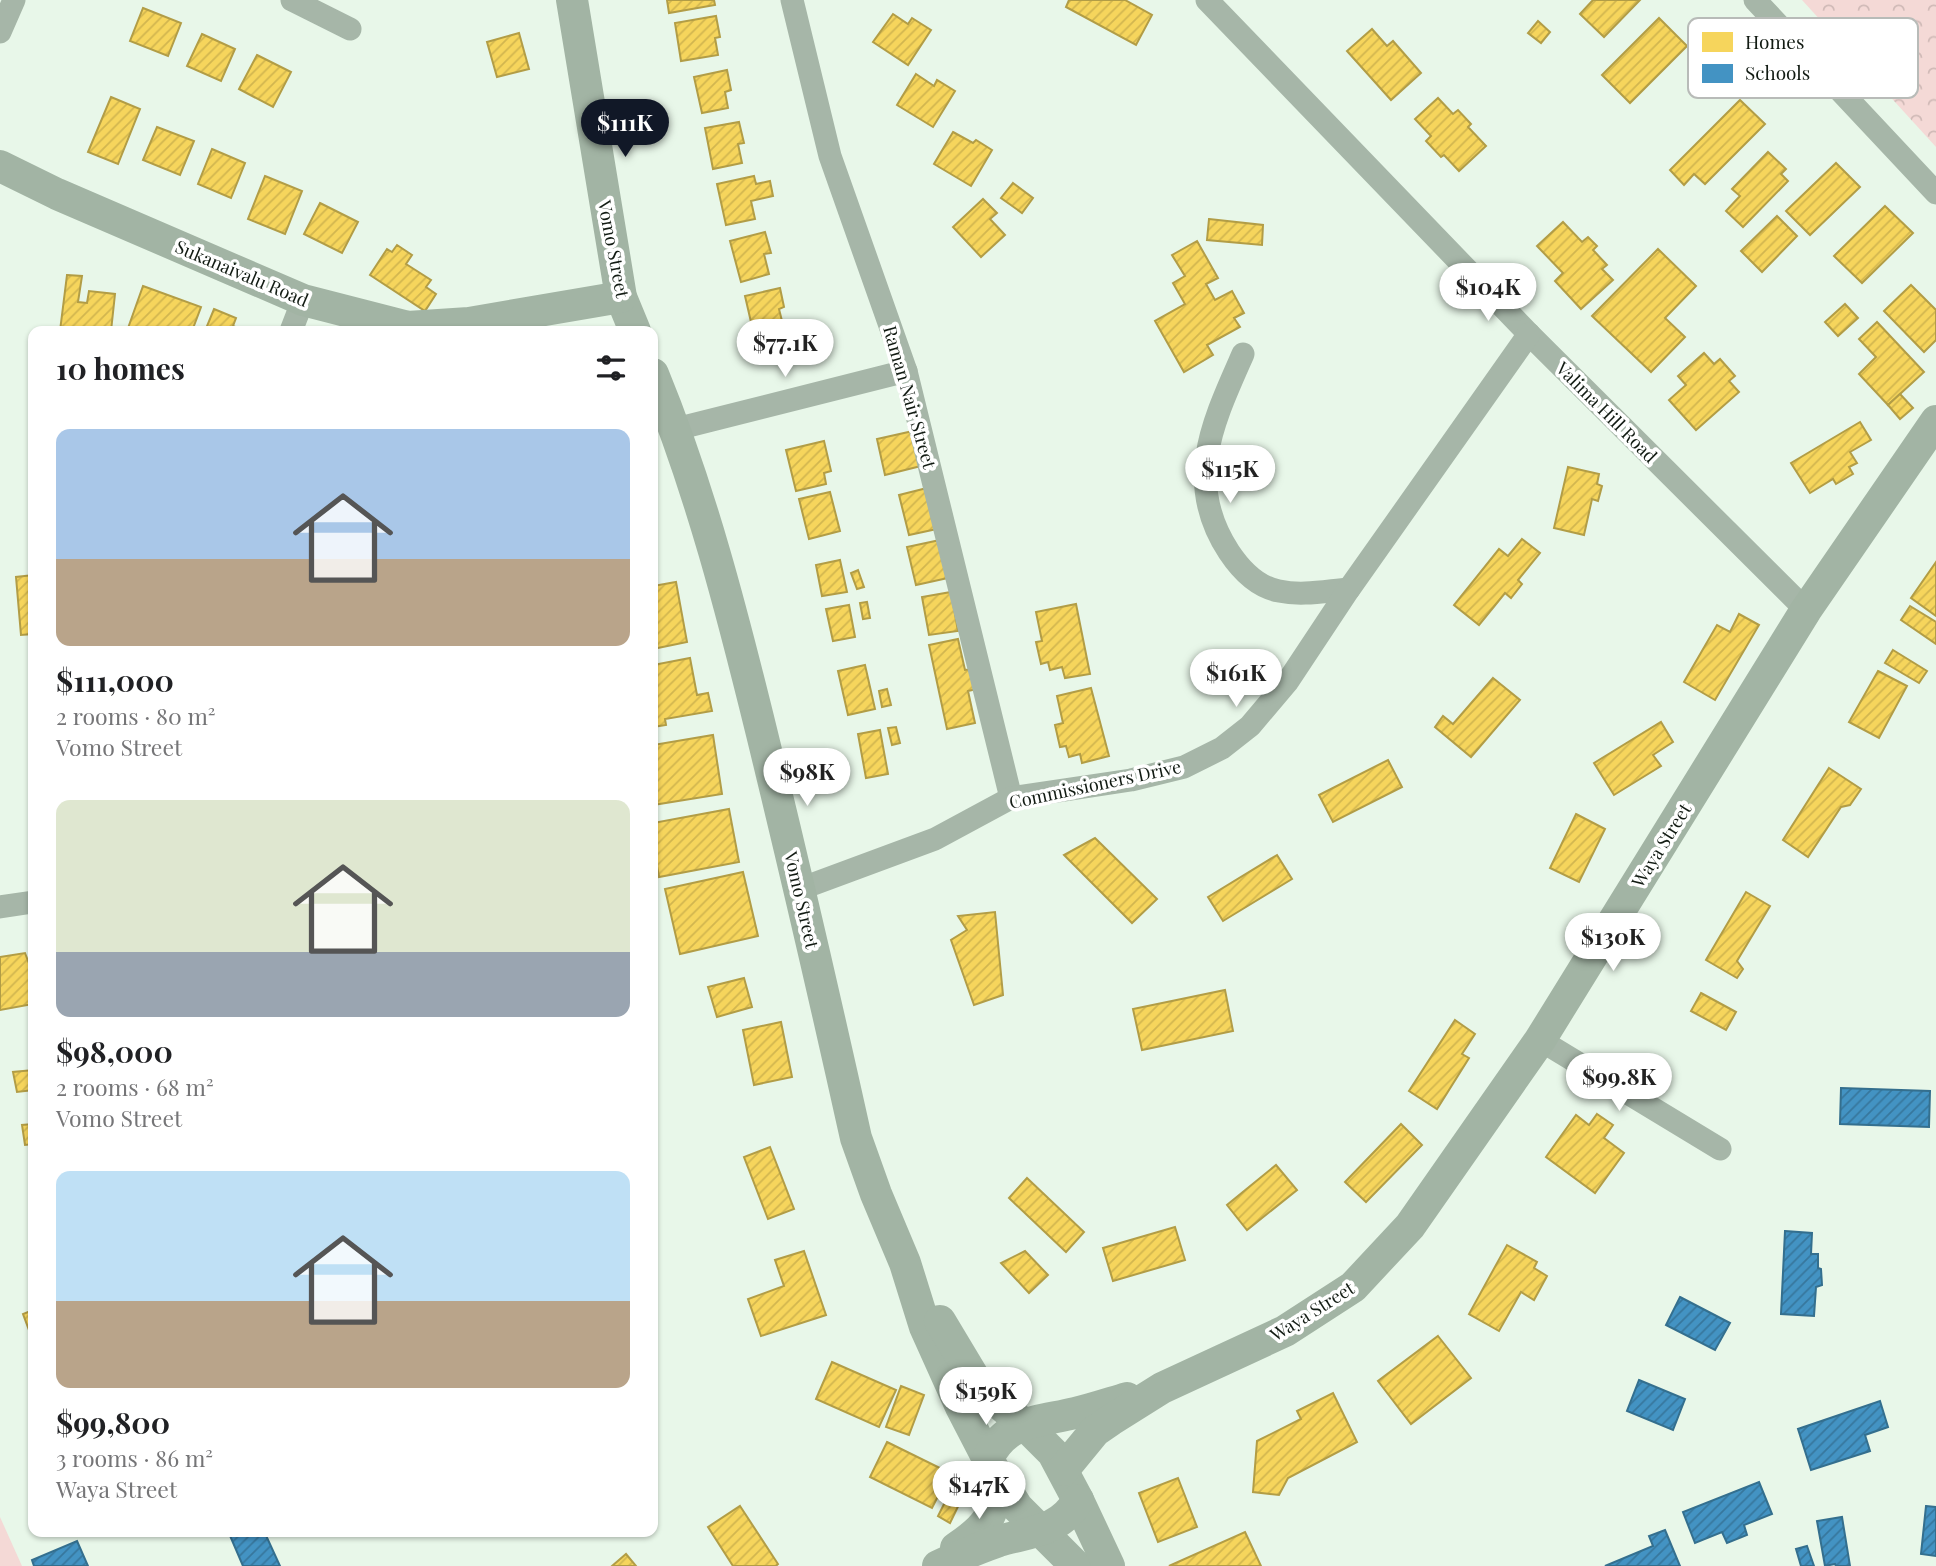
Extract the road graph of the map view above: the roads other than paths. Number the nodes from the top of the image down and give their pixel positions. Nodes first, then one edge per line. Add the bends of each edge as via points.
1 (14, 0) edge
2 (292, 0) edge
3 (572, 0) edge
4 (792, 0) edge
5 (1207, 0) edge
6 (1755, 0) edge
7 (1772, 18) edge
8 (350, 29) dead end
9 (0, 32) edge
10 (1847, 98) edge
11 (0, 166) edge
12 (1936, 193) edge
13 (621, 297) junction
14 (303, 300) junction
15 (293, 326) edge
16 (404, 326) edge
17 (423, 326) edge
18 (633, 326) edge
19 (1529, 334) junction
20 (1243, 354) dead end
21 (906, 371) junction
22 (658, 386) edge
23 (1936, 421) edge
24 (676, 429) junction
25 (1349, 589) junction
26 (1806, 610) junction
27 (1011, 798) junction
28 (800, 889) junction
29 (28, 903) edge
30 (0, 907) edge
31 (1540, 1040) junction
32 (1720, 1149) dead end
33 (905, 1263) junction
34 (1162, 1388) junction
35 (1023, 1424) junction
36 (993, 1468) junction
37 (1063, 1470) junction
38 (1078, 1500) junction
39 (1040, 1531) junction
40 (929, 1566) edge
41 (938, 1566) edge
42 (1076, 1566) edge
43 (1110, 1566) edge

1 - 9 street
2 - 8 street
3 - 13 main road, Vomo Street
4 - 21 street, Raman Nair Street via 830,156
5 - 19 street, Valima Hill Road
6 - 7 street
10 - 12 street
11 - 14 main road, Sukanaivalu Road
13 - 17 main road, Sukanaivalu Road via 469,323
13 - 18 main road, Vomo Street
14 - 15 street
14 - 16 main road, Sukanaivalu Road
19 - 25 street, Commissioners Drive
19 - 26 street, Valima Hill Road
20 - 25 street via 1216,415 1207,450 1206,501 1222,542 1256,582 1276,591 1299,594
21 - 24 street
21 - 27 street, Raman Nair Street
22 - 24 main road, Vomo Street
23 - 26 main road, Waya Street
24 - 28 main road, Vomo Street via 726,587
25 - 27 street, Commissioners Drive via 1289,681 1250,726 1222,748 1184,767 1131,780
26 - 31 main road, Waya Street
27 - 28 street, Commissioners Drive via 935,839
28 - 33 main road, Vomo Street via 856,1138
29 - 30 street
31 - 32 street
31 - 34 main road, Waya Street via 1410,1226 1353,1287 1285,1331
33 - 35 main road, Vomo Street via 982,1390
33 - 36 main road, Vomo Street via 925,1328
34 - 35 main road, Waya Street
34 - 37 main road, Waya Street via 1095,1431
35 - 36 main road via 1001,1438
35 - 37 main road, Vomo Street
36 - 39 main road, Vomo Street via 1017,1507
36 - 40 main road via 989,1520
37 - 38 main road, Vomo Street
38 - 39 main road via 1065,1517
38 - 43 main road, Vomo Street
39 - 41 main road
39 - 42 main road, Vomo Street

